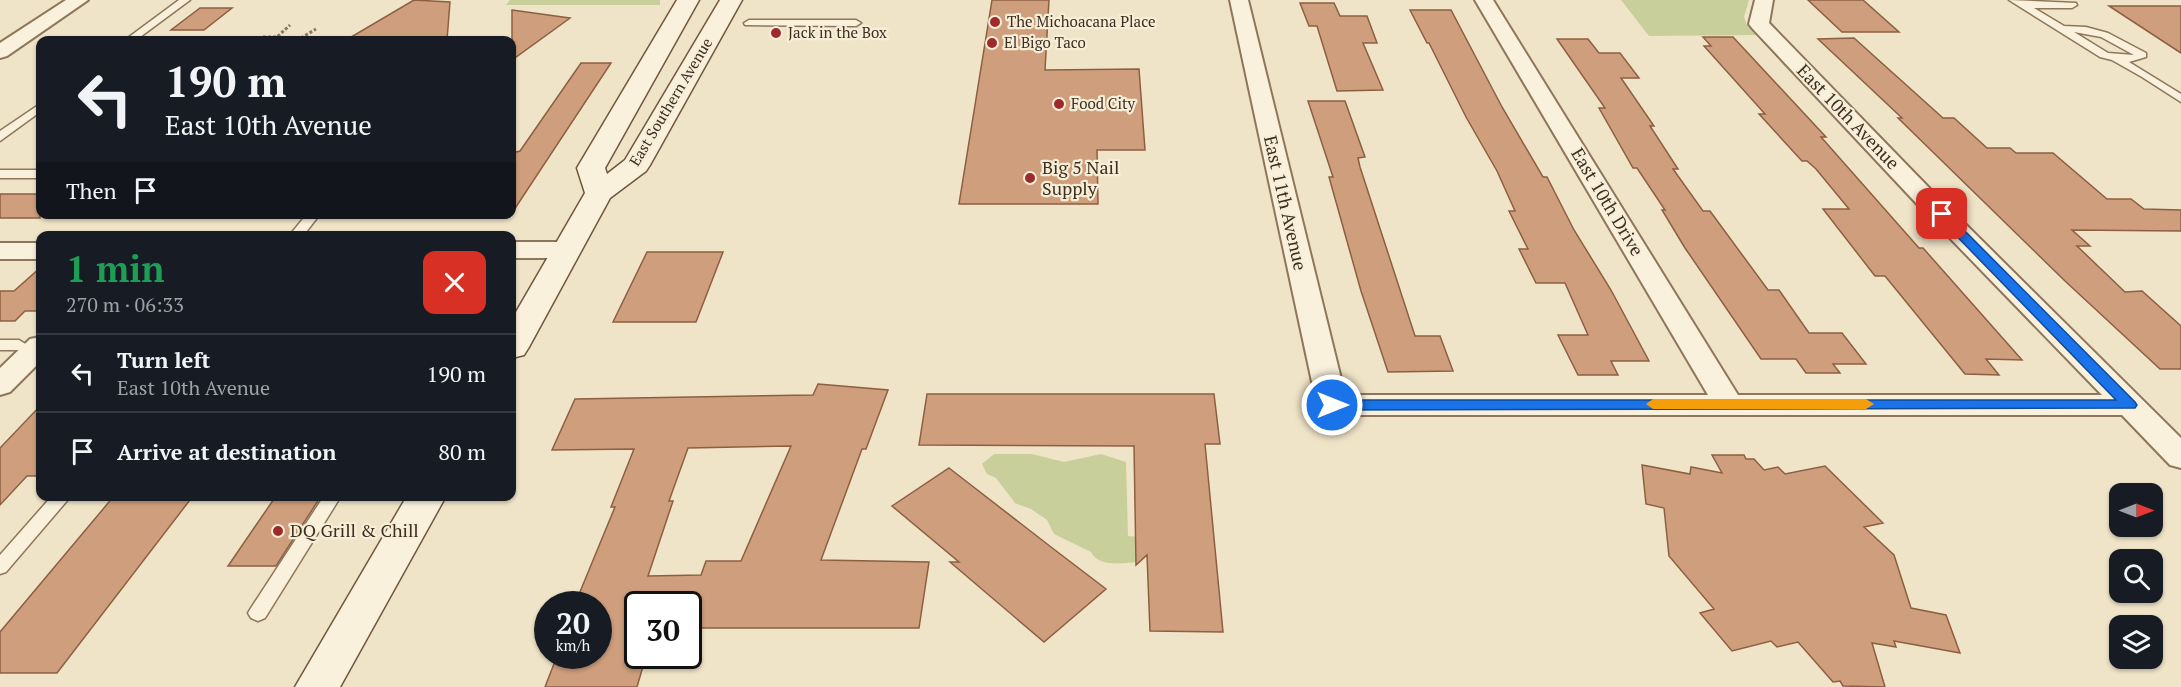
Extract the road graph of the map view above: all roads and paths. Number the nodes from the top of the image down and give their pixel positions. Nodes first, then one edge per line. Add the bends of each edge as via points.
1 (79, 0) edge
2 (185, 0) edge
3 (688, 0) edge
4 (731, 0) edge
5 (1239, 0) edge
6 (1484, 0) edge
7 (1764, 0) edge
8 (2019, 3) edge
9 (2072, 5) dead end
10 (749, 23) dead end
11 (856, 23) dead end
12 (290, 25) dead end
13 (316, 29) dead end
14 (2063, 29) junction
15 (668, 34) junction
16 (136, 36) edge
17 (278, 36) edge
18 (306, 36) edge
19 (0, 52) edge
20 (2116, 59) junction
21 (2181, 99) edge
22 (36, 110) edge
23 (659, 126) junction
24 (0, 137) edge
25 (0, 174) edge
26 (36, 174) edge
27 (599, 193) junction
28 (310, 219) edge
29 (299, 231) edge
30 (516, 250) edge
31 (567, 250) junction
32 (0, 251) edge
33 (36, 251) edge
34 (516, 340) edge
35 (0, 345) edge
36 (30, 345) edge
37 (0, 385) edge
38 (1729, 404) junction
39 (2130, 405) junction
40 (2181, 457) edge
41 (59, 501) edge
42 (330, 501) edge
43 (424, 501) edge
44 (0, 567) edge
45 (258, 613) dead end
46 (316, 687) edge

1 - 19 street
2 - 16 lane
3 - 15 main road, East Southern Avenue
4 - 23 main road, East Southern Avenue
5 - 38 street, East 11th Avenue via 1332,405
6 - 38 street, East 10th Drive
7 - 39 street, East 10th Avenue via 1759,24
8 - 9 lane
8 - 14 lane
10 - 11 lane
12 - 17 path
13 - 18 path
14 - 20 lane via 2104,56
14 - 20 lane via 2103,33 2142,55
15 - 23 main road via 675,43 671,60 652,99
15 - 27 main road, East Southern Avenue via 591,168
20 - 21 lane
22 - 24 lane
23 - 27 main road, East Southern Avenue via 636,165
25 - 26 lane
27 - 31 main road, East Southern Avenue
28 - 29 lane
30 - 31 street
31 - 34 main road, East Southern Avenue
32 - 33 street
35 - 36 lane
36 - 37 street
38 - 39 street
39 - 40 street, East 10th Avenue
41 - 44 lane
42 - 45 lane
43 - 46 main road

